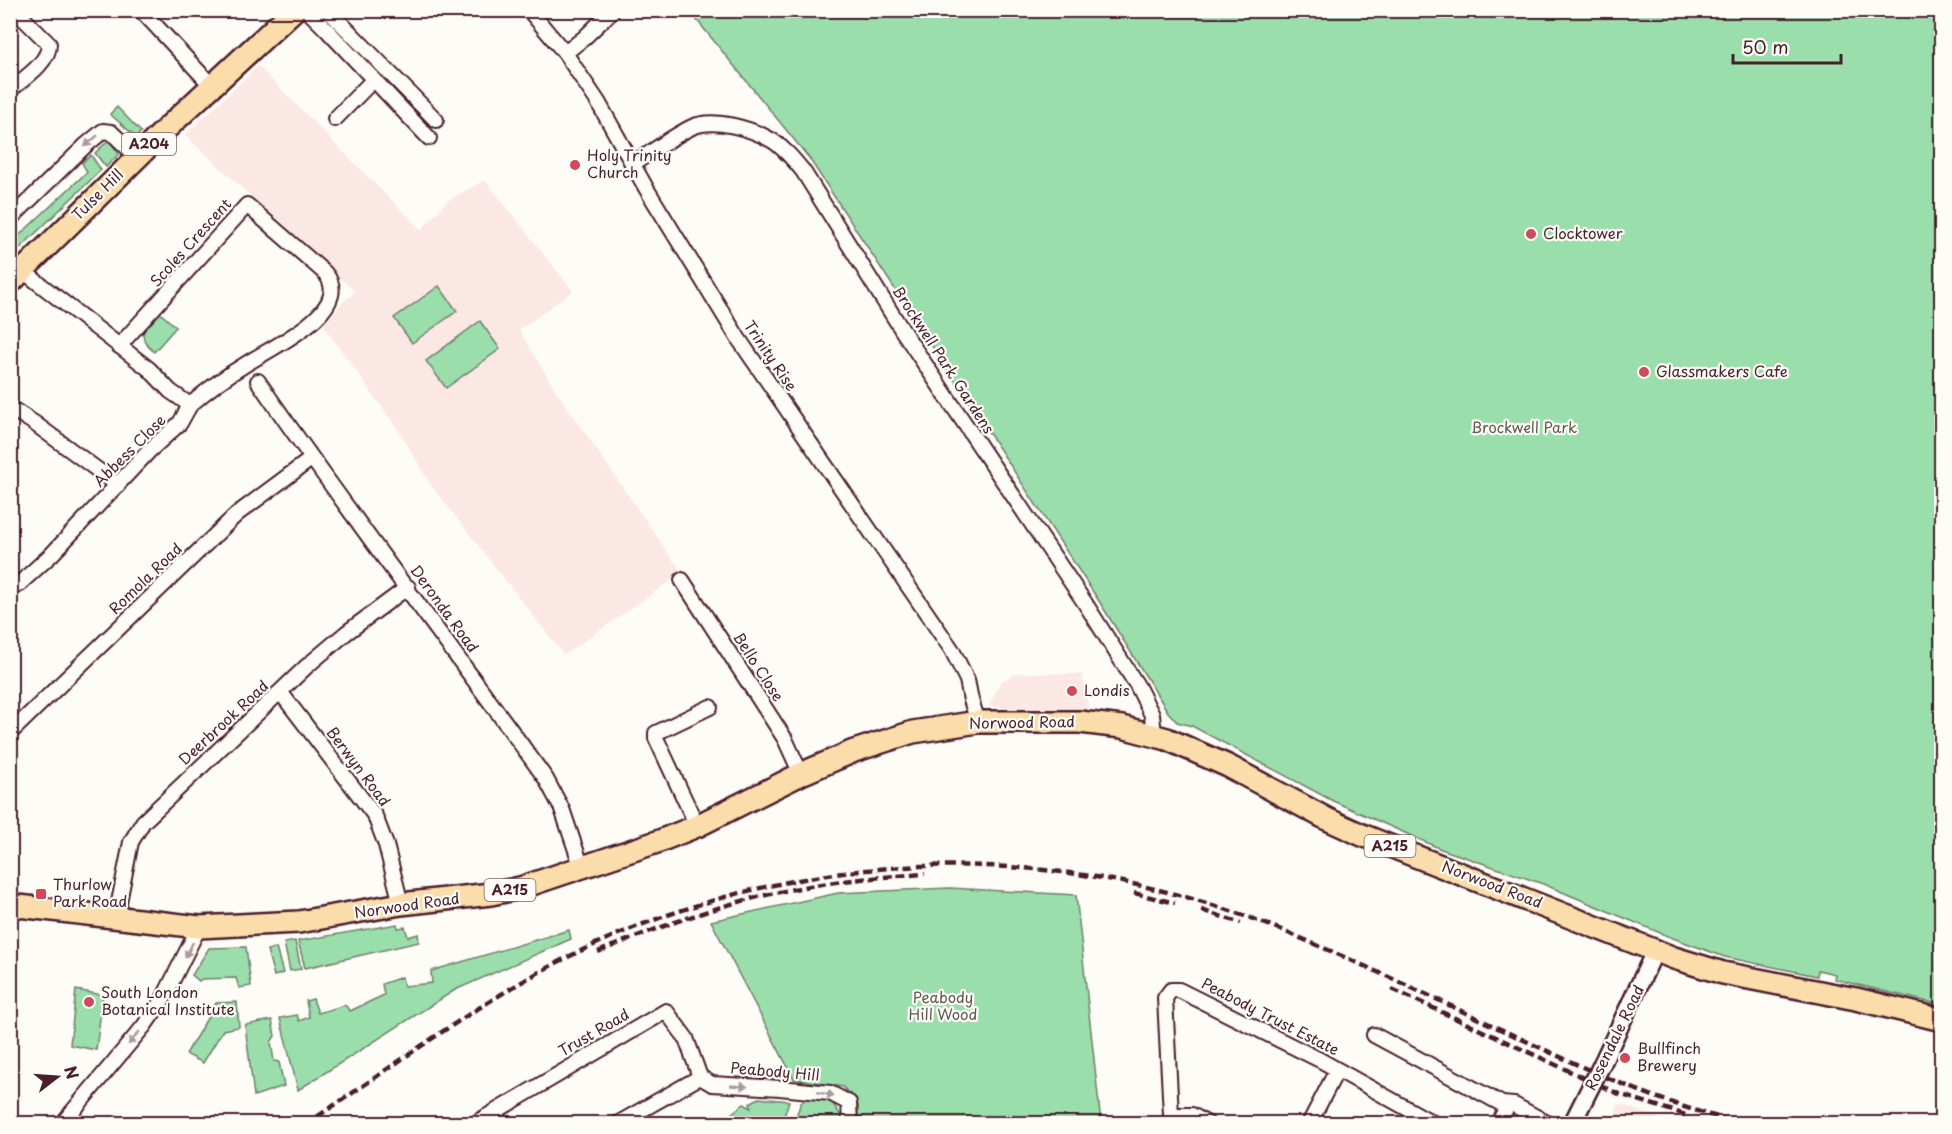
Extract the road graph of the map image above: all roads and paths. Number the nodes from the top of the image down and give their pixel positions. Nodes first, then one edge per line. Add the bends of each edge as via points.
1 (15, 10) edge
2 (141, 10) edge
3 (294, 10) edge
4 (307, 10) edge
5 (328, 10) edge
6 (529, 10) edge
7 (613, 10) edge
8 (565, 53) junction
9 (374, 79) junction
10 (213, 86) junction
11 (10, 90) edge
12 (335, 119) dead end
13 (436, 120) dead end
14 (429, 138) dead end
15 (137, 157) junction
16 (632, 164) junction
17 (10, 219) edge
18 (17, 277) edge
19 (119, 346) junction
20 (258, 381) dead end
21 (190, 405) junction
22 (10, 411) edge
23 (311, 459) junction
24 (118, 485) junction
25 (682, 580) dead end
26 (10, 588) edge
27 (408, 588) junction
28 (281, 693) junction
29 (710, 707) dead end
30 (978, 722) junction
31 (10, 733) edge
32 (1154, 735) junction
33 (801, 774) junction
34 (698, 826) junction
35 (582, 868) junction
36 (401, 904) junction
37 (10, 905) edge
38 (116, 917) junction
39 (199, 927) junction
40 (1655, 951) junction
41 (1941, 1020) edge
42 (1374, 1035) dead end
43 (1337, 1070) junction
44 (700, 1077) junction
45 (1508, 1105) junction
46 (1172, 1119) edge
47 (62, 1124) edge
48 (474, 1124) edge
49 (616, 1124) edge
50 (850, 1124) edge
51 (1208, 1124) edge
52 (1309, 1124) edge
53 (1435, 1124) edge
54 (1498, 1124) edge
55 (1549, 1124) edge
56 (1572, 1124) edge

1 - 11 street via 49,44 49,51
2 - 10 street
3 - 10 main road, Tulse Hill / A204
4 - 9 street
5 - 13 street
6 - 8 street, Trinity Rise
7 - 8 street
8 - 16 street, Trinity Rise
9 - 12 street
9 - 14 street
10 - 15 main road, Tulse Hill / A204
15 -> 17 street via 111,132 103,131
15 - 18 main road, Tulse Hill / A204
16 - 30 street, Trinity Rise via 738,338 952,650 967,680
16 - 32 street, Brockwell Park Gardens via 694,126 707,124 749,130 772,141 796,163 1108,640 1148,706
18 - 19 street
19 - 21 street
19 - 21 street, Scoles Crescent via 247,205 325,273 331,282 331,293 325,309 306,327
20 - 23 street, Deronda Road
21 - 24 street, Abbess Close via 180,423
22 - 24 street via 34,423
23 - 27 street, Deronda Road
23 - 31 street, Romola Road via 237,514
24 - 26 street, Abbess Close via 52,554
25 - 33 street, Bello Close via 785,739
27 - 28 street, Deerbrook Road via 346,633
27 - 35 street, Deronda Road via 546,779 562,808
28 - 36 street, Berwyn Road via 375,816
28 - 38 street, Deerbrook Road via 143,822 131,842
29 - 34 street via 656,733
30 - 32 main road, Norwood Road / A215 via 1080,722
30 - 33 main road, Norwood Road / A215 via 903,735
32 - 40 main road, Norwood Road / A215 via 1228,766 1362,835
33 - 34 main road, Norwood Road / A215
34 - 35 main road, Norwood Road / A215
35 - 36 main road, Norwood Road / A215 via 490,894
36 - 39 main road, Norwood Road / A215 via 299,922
37 - 38 main road, Norwood Road / A215
38 - 39 main road, Norwood Road / A215
39 -> 47 street via 163,999
40 - 41 main road, Norwood Road / A215 via 1723,973
40 - 56 street, Rosendale Road
42 - 45 street
43 - 46 street, Peabody Trust Estate via 1179,990 1171,990 1165,998
43 - 52 street, Peabody Trust Estate
43 - 53 street, Peabody Trust Estate
44 - 48 street, Trust Road via 686,1038 666,1011
44 - 49 street
44 -> 50 street, Peabody Hill via 712,1084 830,1094 849,1102
45 - 54 street
45 - 55 street
46 - 51 street, Peabody Trust Estate via 1192,1115

